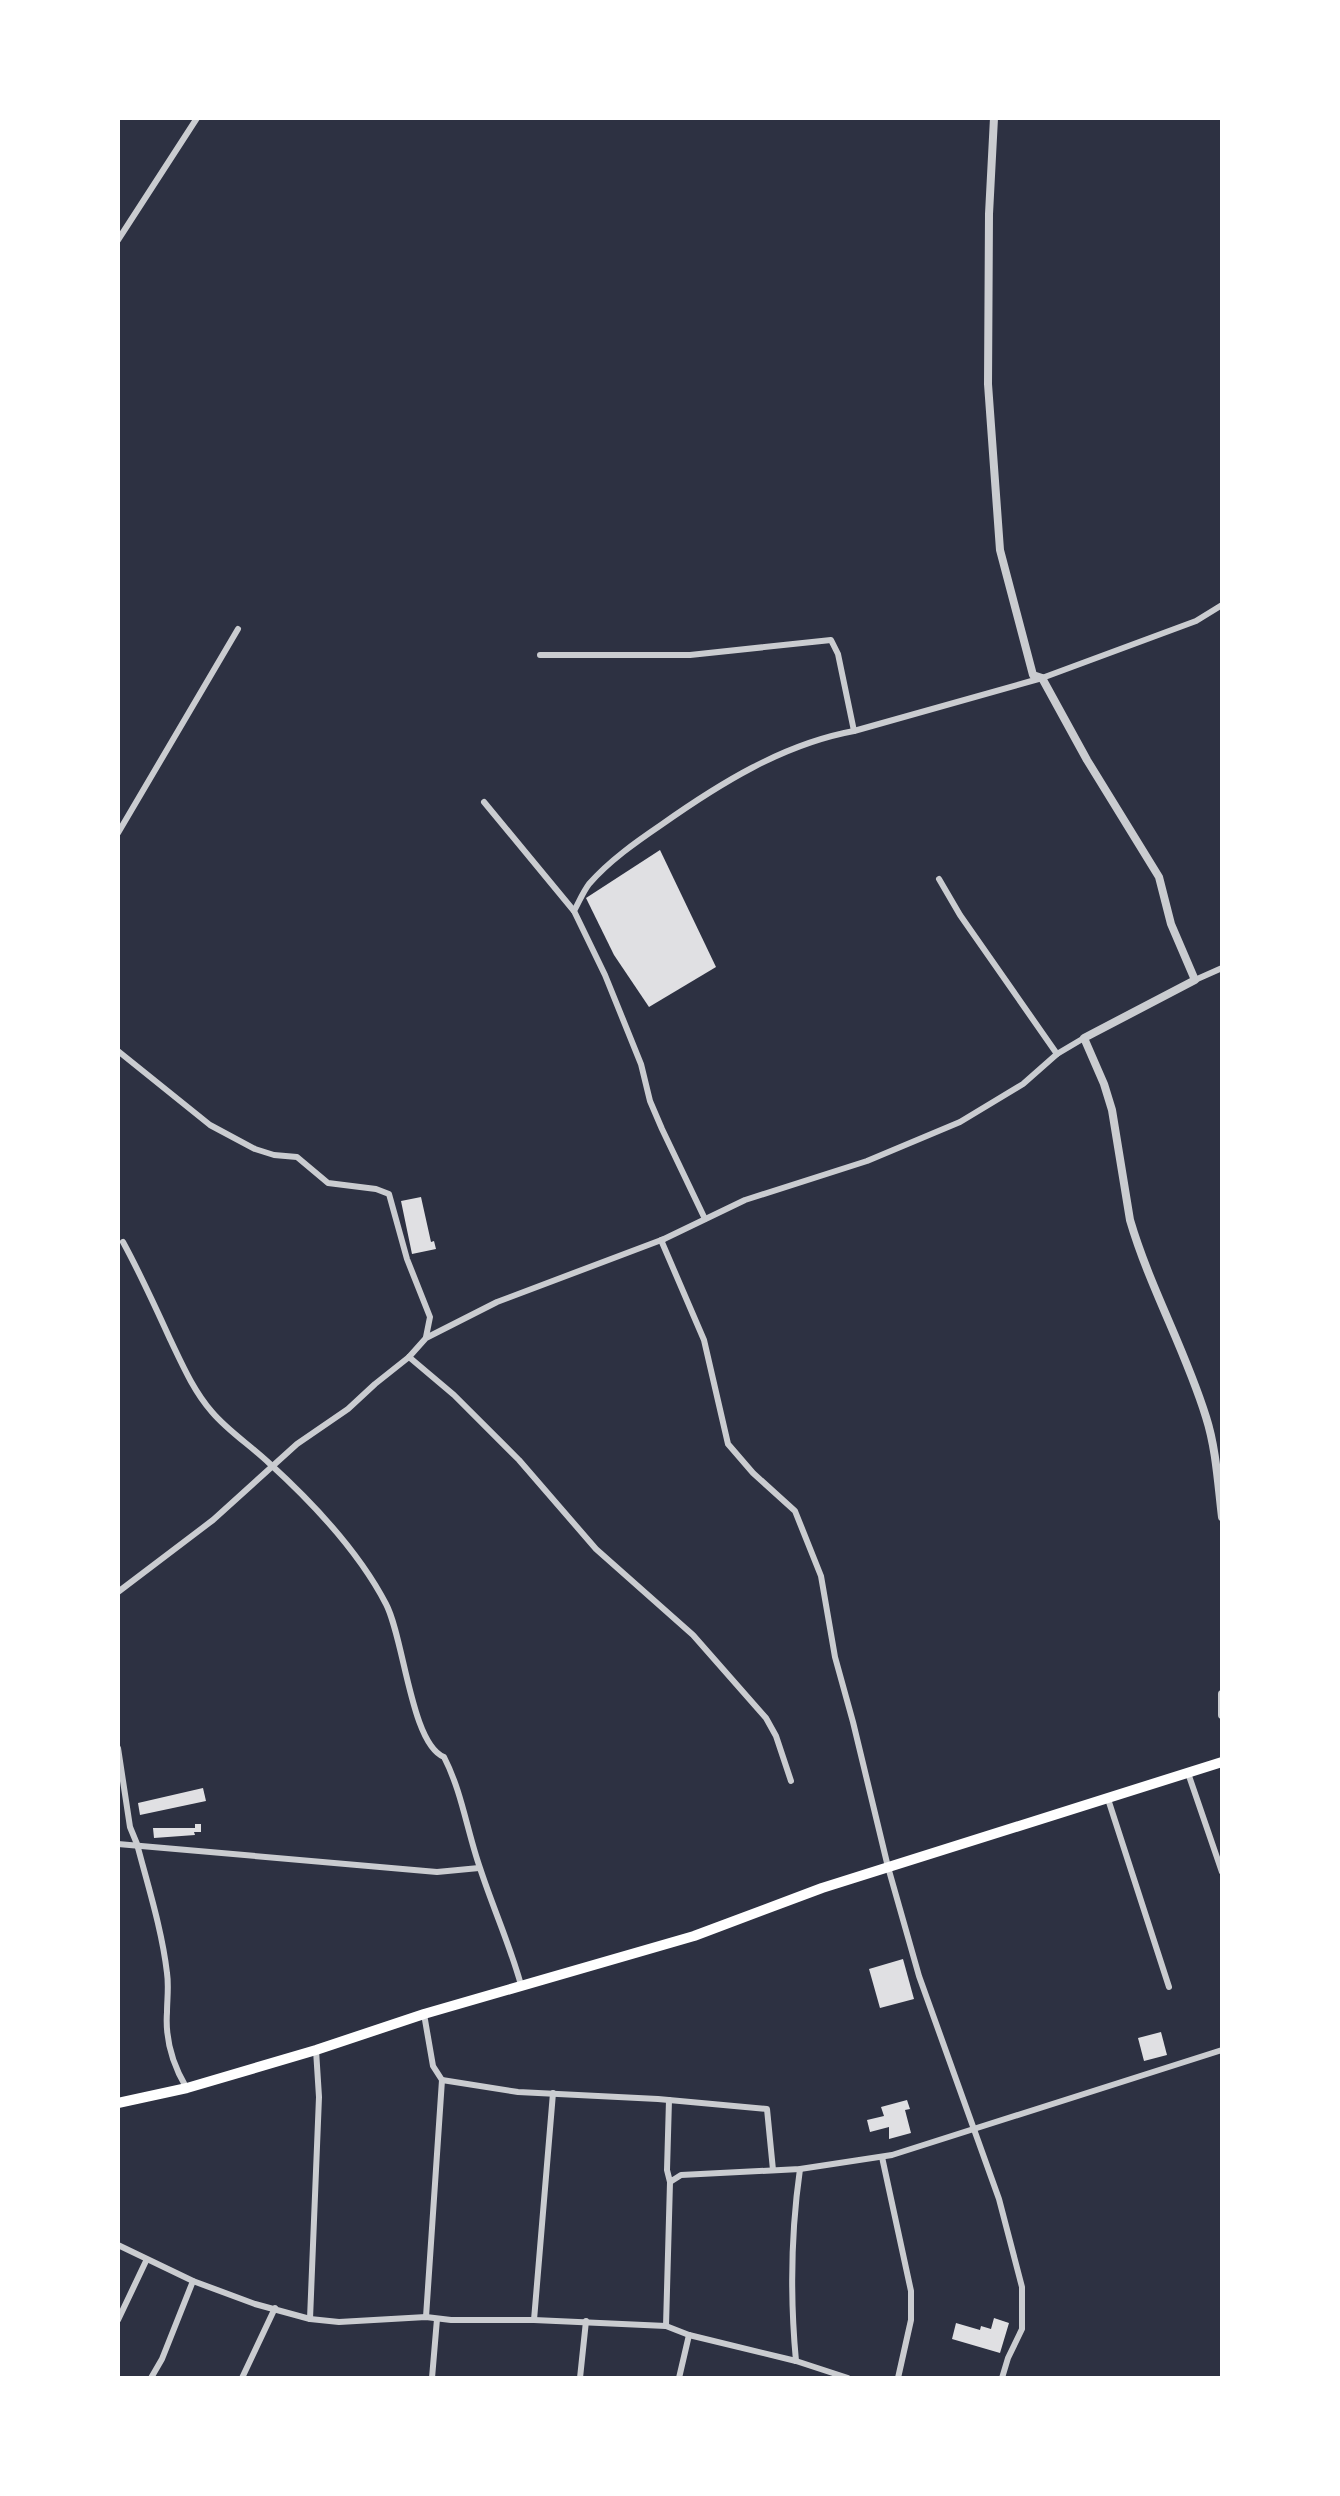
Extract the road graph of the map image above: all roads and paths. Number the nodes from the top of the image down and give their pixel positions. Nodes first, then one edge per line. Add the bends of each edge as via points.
1 (198, 118) edge
2 (994, 118) edge
3 (118, 240) edge
4 (1222, 605) edge
5 (238, 629) dead end
6 (540, 655) dead end
7 (1042, 678) junction
8 (854, 732) junction
9 (484, 802) dead end
10 (118, 833) edge
11 (939, 879) dead end
12 (574, 910) junction
13 (1220, 969) edge
14 (1222, 979) edge
15 (1195, 980) junction
16 (1084, 1038) junction
17 (118, 1051) edge
18 (1057, 1054) junction
19 (705, 1219) junction
20 (664, 1239) junction
21 (124, 1242) dead end
22 (426, 1338) junction
23 (408, 1357) junction
24 (272, 1465) junction
25 (1222, 1517) edge
26 (118, 1592) edge
27 (1222, 1694) edge
28 (1222, 1715) edge
29 (118, 1748) edge
30 (1222, 1762) edge
31 (1188, 1773) junction
32 (791, 1781) dead end
33 (1108, 1799) junction
34 (118, 1844) edge
35 (137, 1844) junction
36 (888, 1867) junction
37 (480, 1868) junction
38 (1222, 1872) edge
39 (522, 1985) junction
40 (1170, 1988) dead end
41 (424, 2014) junction
42 (316, 2050) junction
43 (1222, 2050) edge
44 (442, 2080) junction
45 (187, 2088) junction
46 (553, 2093) junction
47 (669, 2100) junction
48 (118, 2103) edge
49 (973, 2130) junction
50 (882, 2157) junction
51 (800, 2169) junction
52 (774, 2170) junction
53 (670, 2182) junction
54 (118, 2246) edge
55 (146, 2260) junction
56 (193, 2282) junction
57 (275, 2308) junction
58 (310, 2318) junction
59 (426, 2318) junction
60 (438, 2319) junction
61 (118, 2320) edge
62 (534, 2320) junction
63 (586, 2321) junction
64 (666, 2326) junction
65 (689, 2335) junction
66 (796, 2361) junction
67 (824, 2375) edge
68 (151, 2378) edge
69 (242, 2378) edge
70 (432, 2378) edge
71 (580, 2378) edge
72 (678, 2378) edge
73 (848, 2378) edge
74 (898, 2378) edge
75 (1002, 2378) edge

1 - 3 street
2 - 7 street via 988,384 1000,550 1033,675
4 - 7 street via 1196,621
5 - 10 street
6 - 8 street via 690,654 831,640
7 - 8 street
7 - 15 street via 1159,877
8 - 12 street via 777,756 704,795 630,846 589,884
9 - 12 street
11 - 18 street
12 - 19 street
13 - 14 street
13 - 15 street
15 - 16 street
16 - 18 street
16 - 25 street via 1112,1110 1135,1238 1208,1422
17 - 22 street via 210,1125 255,1149 297,1156 328,1182 389,1194 430,1316
18 - 19 street via 1023,1084 960,1122
19 - 20 street
20 - 22 street via 498,1302
20 - 36 street via 704,1340 728,1444 795,1512 822,1576 835,1657
21 - 24 street via 190,1383
22 - 23 street
23 - 24 street
23 - 32 street via 519,1460 596,1549 693,1635 766,1718
24 - 26 street
24 - 37 street via 336,1532 388,1607 420,1728 455,1781
27 - 28 street
29 - 35 street
30 - 31 highway
31 - 33 highway
31 - 38 street
33 - 36 highway
33 - 40 street
34 - 35 street
35 - 37 street via 437,1872
35 - 45 street via 167,1970 175,2069
36 - 39 highway via 712,1930
36 - 49 street
37 - 39 street
39 - 41 highway
41 - 42 highway
41 - 44 street
42 - 45 highway
42 - 58 street
43 - 49 street
44 - 46 street
44 - 59 street
45 - 48 highway
46 - 47 street
46 - 62 street
47 - 52 street via 768,2109
47 - 53 street
49 - 50 street
49 - 75 street via 1022,2287 1022,2329
50 - 51 street
50 - 74 street via 911,2290
51 - 52 street
51 - 66 street via 794,2209
52 - 53 street via 681,2175
53 - 64 street
54 - 55 street
55 - 56 street
55 - 61 street
56 - 57 street
56 - 68 street
57 - 58 street
57 - 69 street
58 - 59 street
59 - 60 street
60 - 62 street
60 - 70 street
62 - 63 street
63 - 64 street
63 - 71 street
64 - 65 street
65 - 66 street
65 - 72 street
66 - 67 street
67 - 73 street

